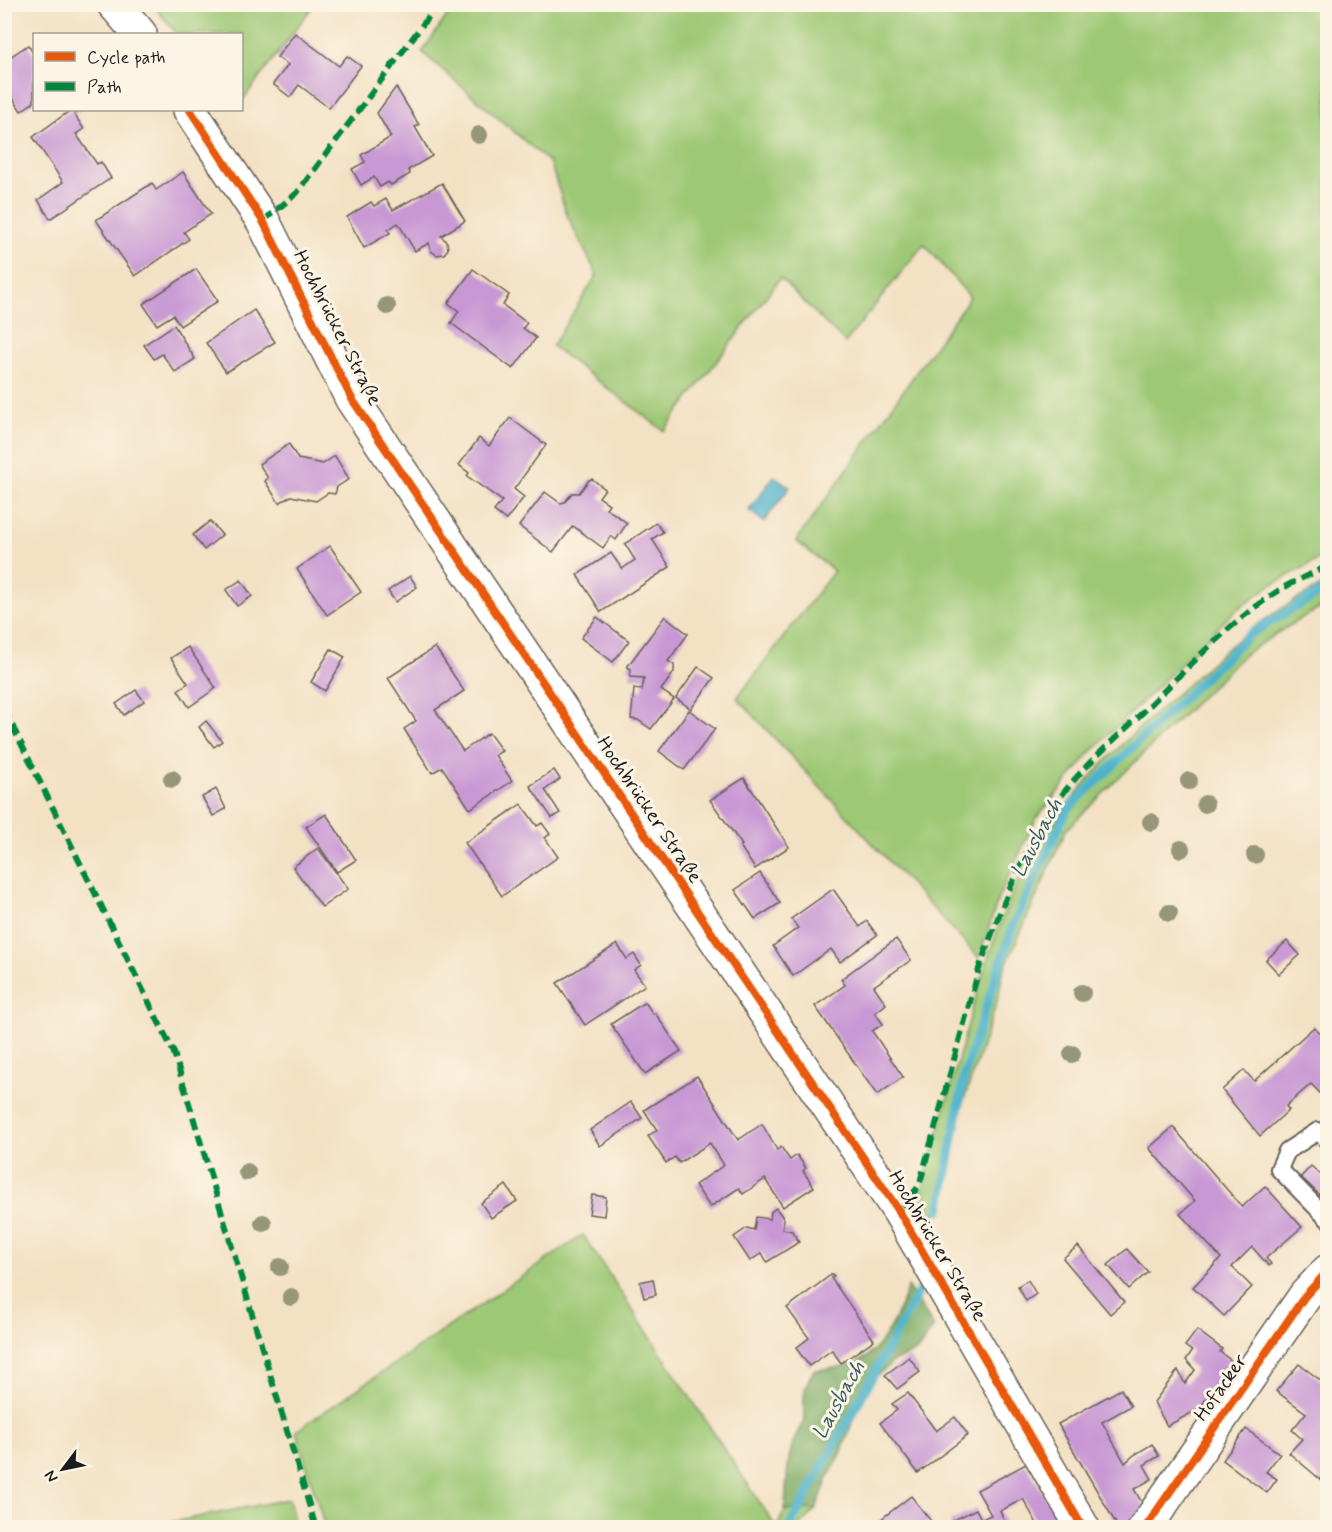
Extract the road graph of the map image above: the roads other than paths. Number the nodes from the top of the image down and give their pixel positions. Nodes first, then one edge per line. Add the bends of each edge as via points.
1 (114, 4) edge
2 (139, 33) edge
3 (191, 111) edge
4 (1328, 1141) edge
5 (1328, 1219) edge
6 (1328, 1271) edge
7 (1083, 1527) edge
8 (1145, 1527) edge

1 - 2 street
3 - 7 street, Hochbrücker Straße via 263,221 352,399 899,1211
4 - 5 lane via 1318,1131 1287,1151 1279,1169
6 - 8 street, Hofacker via 1305,1296

